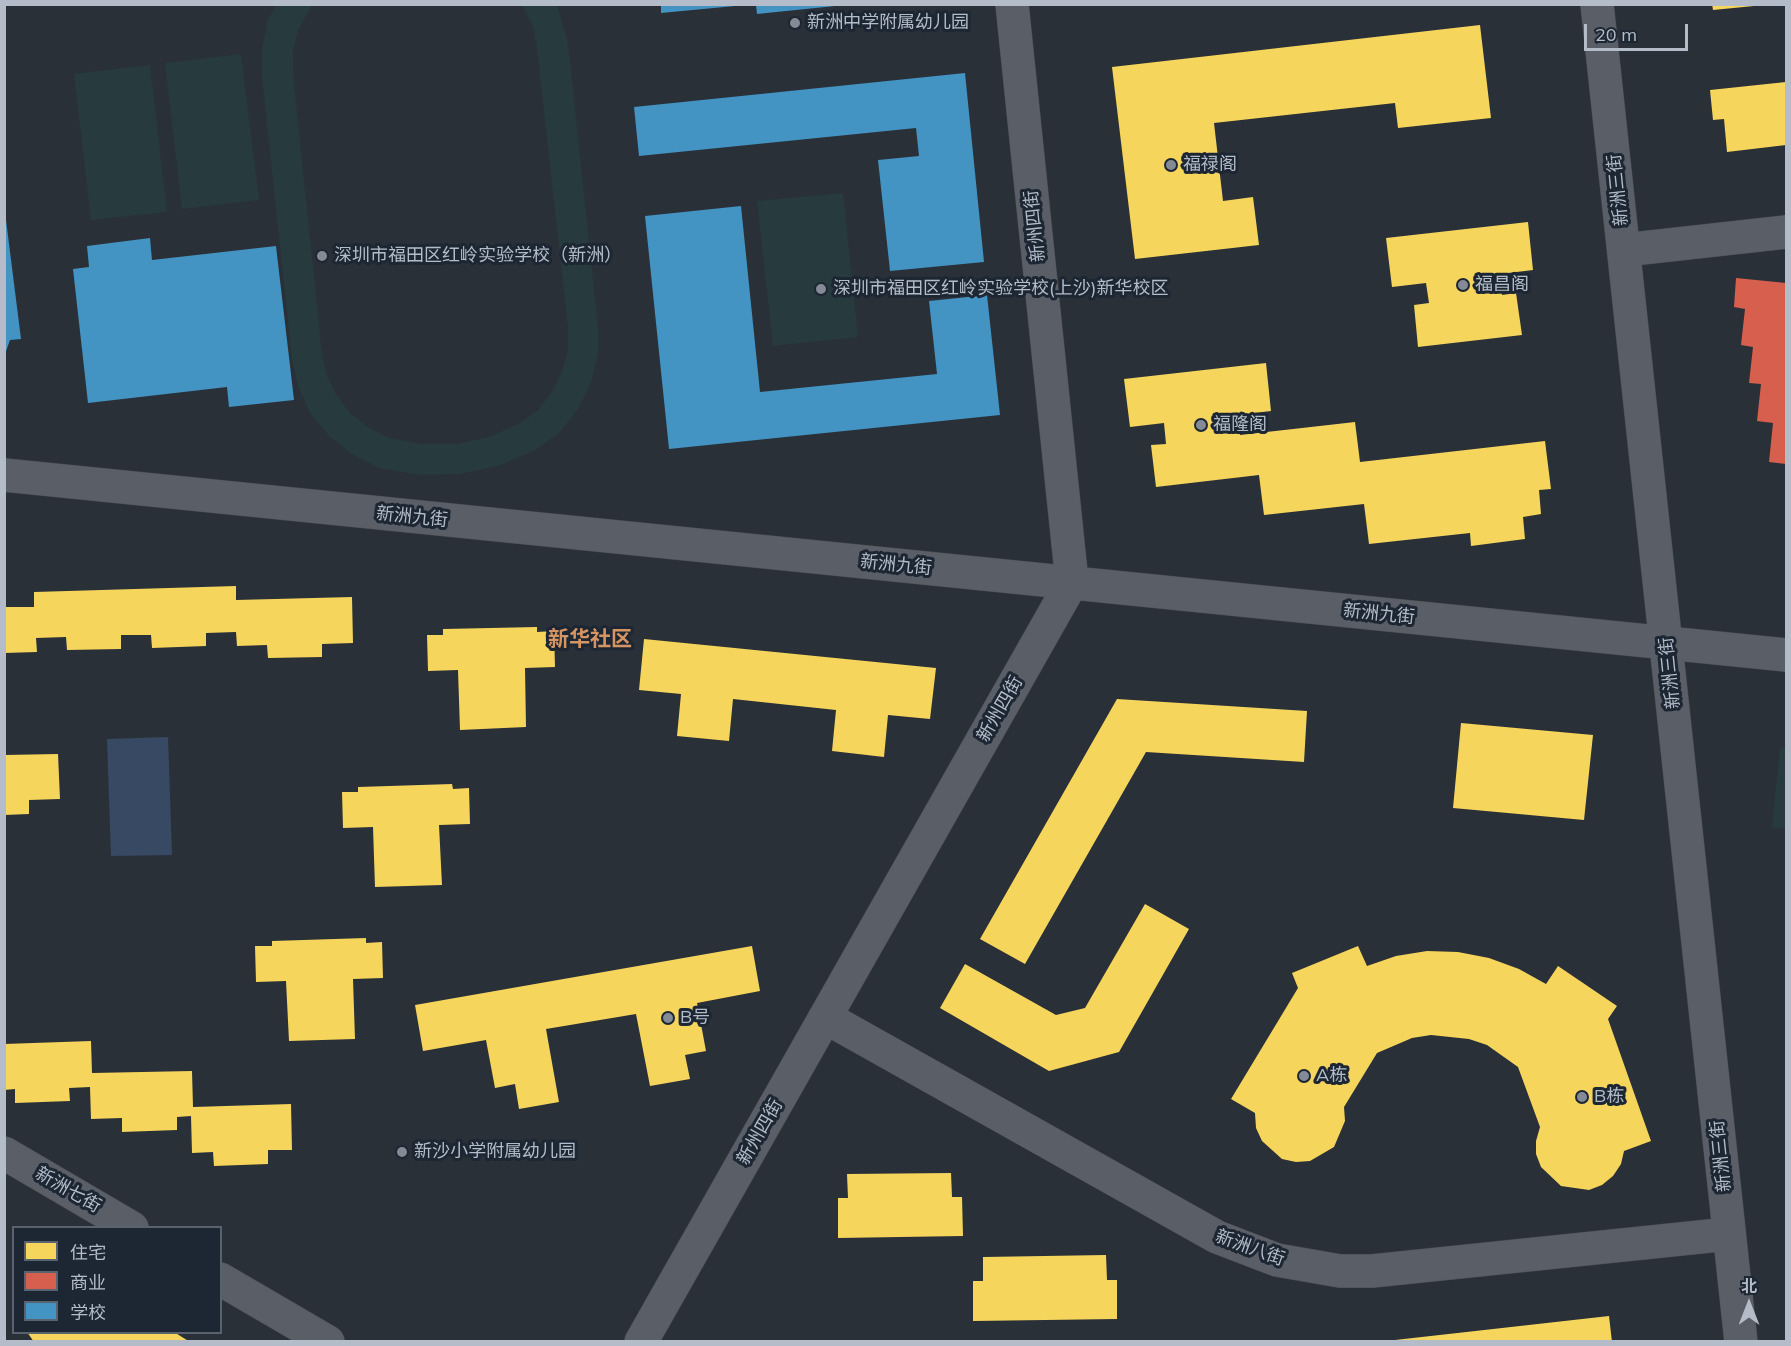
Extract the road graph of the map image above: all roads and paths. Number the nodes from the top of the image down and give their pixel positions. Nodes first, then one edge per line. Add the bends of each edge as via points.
1 (1597, 4) edge
2 (1016, 5) edge
3 (1786, 232) edge
4 (1624, 250) junction
5 (4, 475) edge
6 (1072, 582) junction
7 (1667, 644) junction
8 (1786, 656) edge
9 (825, 1017) junction
10 (4, 1154) edge
11 (130, 1226) edge
12 (1729, 1234) junction
13 (222, 1280) edge
14 (328, 1341) edge
15 (641, 1341) edge
16 (1741, 1341) edge

1 - 4 street, 新洲三街
2 - 6 street, 新州四街
3 - 4 street
4 - 7 street, 新洲三街
5 - 6 street, 新洲九街
6 - 7 street, 新洲九街
6 - 9 street, 新州四街
7 - 8 street, 新洲九街
7 - 12 street, 新洲三街
9 - 12 street, 新洲八街 via 1217,1237 1277,1260 1340,1271 1372,1271
9 - 15 street, 新州四街
10 - 11 street, 新洲七街
12 - 16 street, 新洲三街
13 - 14 street

